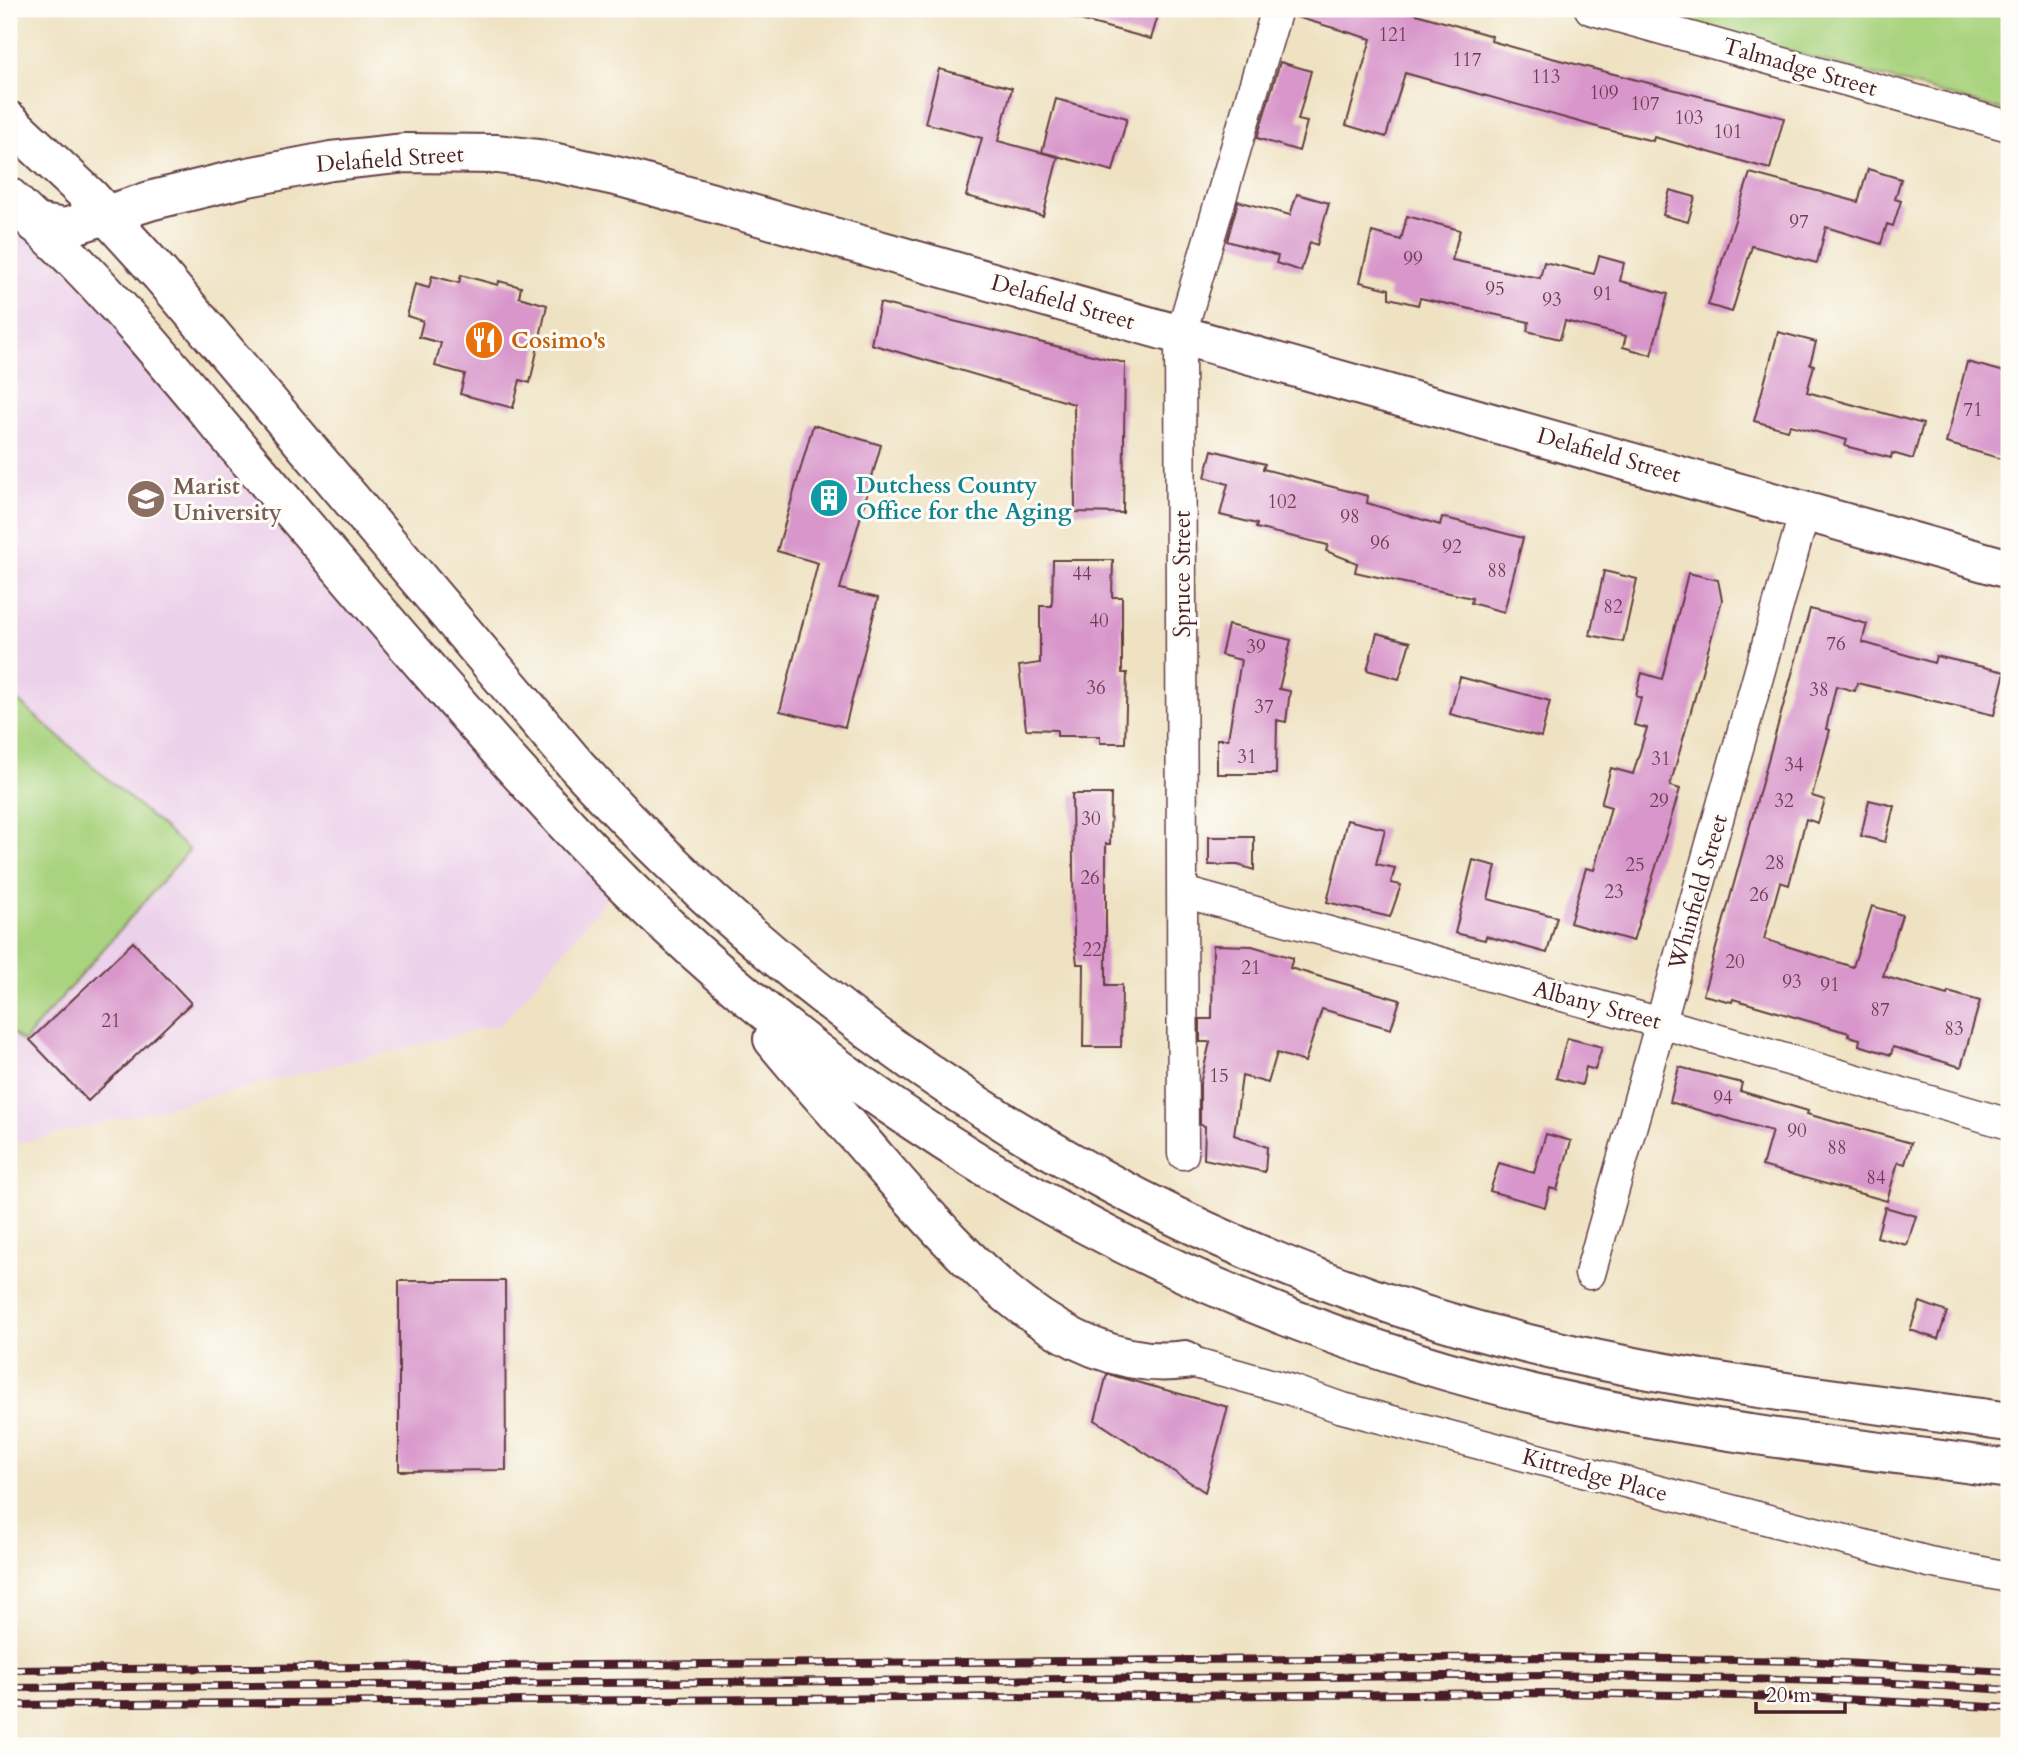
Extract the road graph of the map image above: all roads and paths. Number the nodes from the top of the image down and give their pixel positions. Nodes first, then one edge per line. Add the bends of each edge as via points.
1 (1277, 9) edge
2 (1590, 9) edge
3 (9, 121) edge
4 (2009, 126) edge
5 (22, 210) edge
6 (107, 215) junction
7 (1180, 337) junction
8 (1805, 510) junction
9 (2009, 569) edge
10 (1183, 892) junction
11 (724, 977) junction
12 (1661, 1023) junction
13 (2009, 1124) edge
14 (1183, 1153) dead end
15 (1590, 1274) dead end
16 (1185, 1360) joint
17 (2009, 1422) edge
18 (2009, 1469) edge
19 (2009, 1577) edge

1 - 7 street, Spruce Street
2 - 4 street, Talmadge Street
3 - 6 main road
5 - 6 main road, Delafield Street via 65,228
5 - 11 main road via 115,305 547,803 621,881
6 - 7 main road, Delafield Street via 170,195 331,161 405,153 497,154 624,178
6 - 17 main road via 577,766 651,845 812,989 897,1054 985,1112 1104,1181 1225,1240 1426,1316 1634,1367
7 - 8 main road, Delafield Street
7 - 10 street, Spruce Street
8 - 9 main road, Delafield Street
8 - 12 street, Whinfield Street
10 - 12 street, Albany Street
10 - 14 street, Spruce Street
11 - 16 main road via 804,1076 985,1278 1023,1307 1090,1344 1139,1362
11 - 18 main road via 872,1093 1010,1182 1153,1259 1291,1318 1420,1363 1564,1401 1672,1422
12 - 13 street, Albany Street
12 - 15 street, Whinfield Street
16 - 19 street, Kittredge Place via 1339,1408 1963,1571

